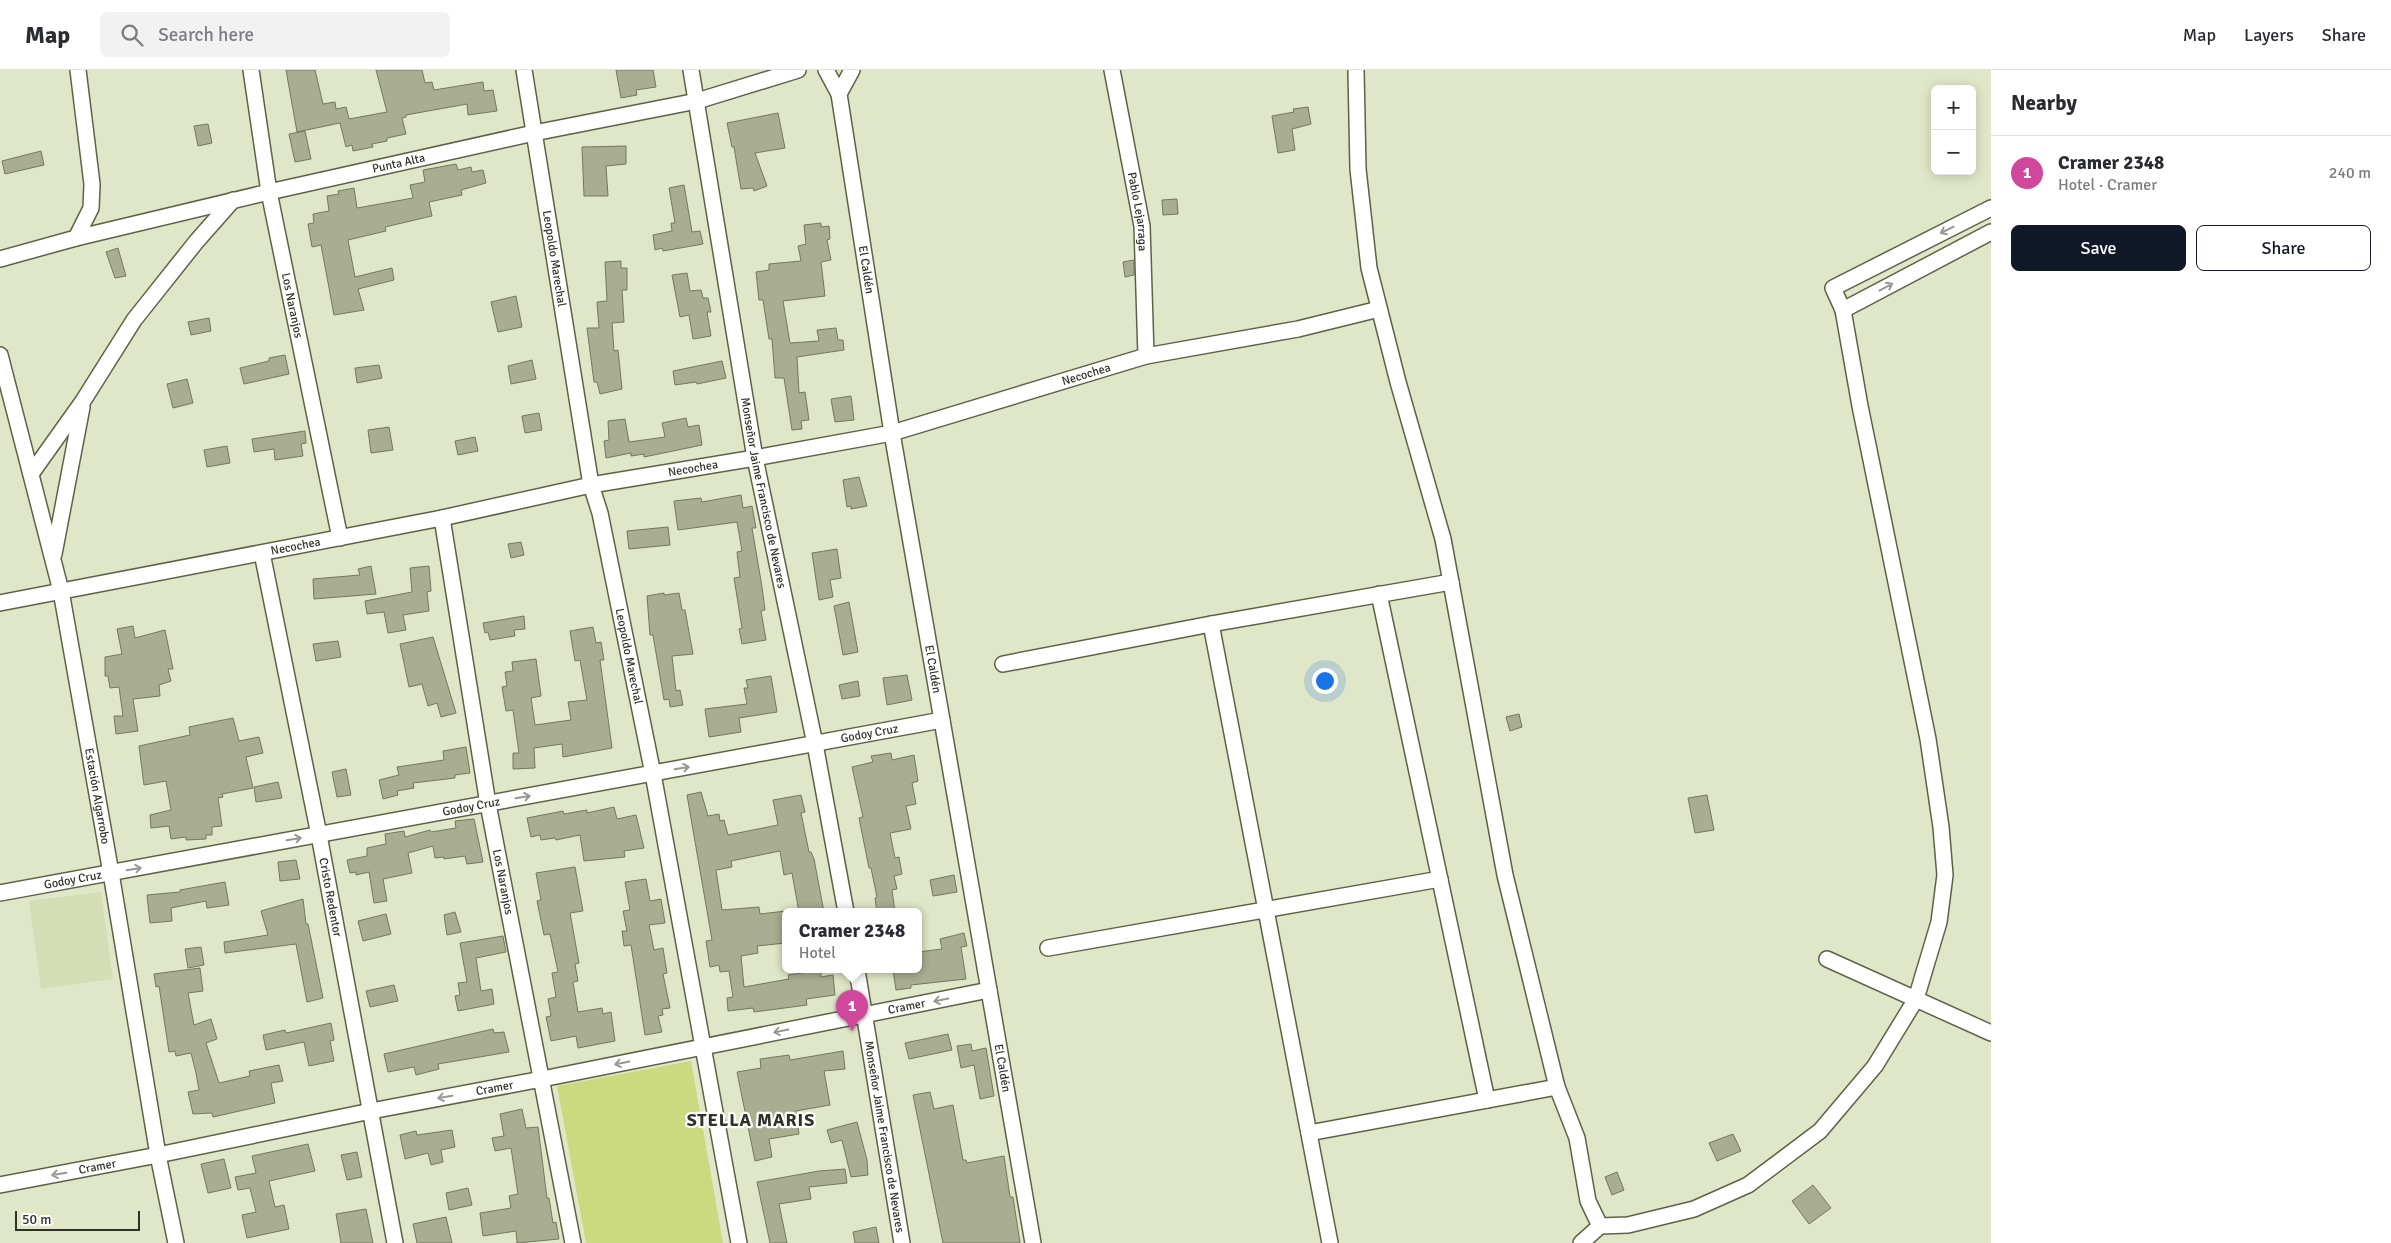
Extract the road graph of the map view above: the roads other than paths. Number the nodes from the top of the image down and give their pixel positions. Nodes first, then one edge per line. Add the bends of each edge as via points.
1 (78, 70) edge
2 (251, 70) edge
3 (524, 70) edge
4 (691, 70) edge
5 (798, 70) edge
6 (826, 70) edge
7 (852, 70) edge
8 (1112, 70) edge
9 (1356, 70) edge
10 (839, 94) junction
11 (697, 101) junction
12 (534, 134) junction
13 (268, 192) junction
14 (233, 200) junction
15 (1991, 208) edge
16 (1991, 232) edge
17 (76, 238) junction
18 (0, 259) edge
19 (1380, 309) junction
20 (1843, 310) junction
21 (0, 355) edge
22 (1146, 356) junction
23 (83, 401) junction
24 (892, 433) junction
25 (755, 458) junction
26 (31, 474) junction
27 (591, 485) junction
28 (442, 518) junction
29 (340, 538) junction
30 (262, 552) junction
31 (53, 560) junction
32 (1451, 582) junction
33 (61, 591) junction
34 (1379, 594) junction
35 (0, 602) edge
36 (1211, 624) junction
37 (1003, 664) dead end
38 (942, 720) junction
39 (815, 744) junction
40 (652, 774) junction
41 (488, 804) junction
42 (319, 835) junction
43 (112, 873) junction
44 (1440, 879) junction
45 (0, 893) edge
46 (845, 908) edge
47 (1266, 910) junction
48 (1048, 948) dead end
49 (1827, 959) dead end
50 (858, 973) edge
51 (989, 990) junction
52 (1916, 1000) junction
53 (865, 1014) junction
54 (1991, 1033) edge
55 (704, 1046) junction
56 (542, 1079) junction
57 (1557, 1087) junction
58 (1487, 1100) junction
59 (370, 1111) junction
60 (1309, 1133) junction
61 (158, 1156) junction
62 (0, 1184) edge
63 (1600, 1226) junction
64 (176, 1243) edge
65 (395, 1243) edge
66 (573, 1243) edge
67 (739, 1243) edge
68 (902, 1243) edge
69 (1033, 1243) edge
70 (1330, 1243) edge
71 (1581, 1243) edge

1 - 17 street via 92,184 91,208
2 - 13 street, Los Naranjos
3 - 12 street, Leopoldo Marechal
4 - 11 street, Monseñor Jaime Francisco de Nevares
5 - 11 street, Punta Alta
6 - 10 street, El Caldén
7 - 10 street
8 - 22 street, Pablo Lejarraga via 1142,226
9 - 19 street via 1358,169 1369,268
10 - 24 street, El Caldén
11 - 12 street, Punta Alta
11 - 25 street, Monseñor Jaime Francisco de Nevares
12 - 13 street, Punta Alta
12 - 27 street, Leopoldo Marechal
13 - 14 street, Punta Alta
13 - 29 street, Los Naranjos
14 - 17 street, Punta Alta
14 - 23 street via 134,320
15 -> 20 street via 1833,288
20 -> 16 street
17 - 18 street, Punta Alta
19 - 22 street, Necochea via 1298,329
19 - 32 street via 1443,539
20 - 52 street via 1928,740 1941,827 1944,875 1939,922
21 - 26 street, Estación Algarrobo
22 - 24 street, Necochea
23 - 26 street
23 - 31 street
24 - 25 street, Necochea
24 - 38 street, El Caldén
25 - 27 street, Necochea
25 - 39 street, Monseñor Jaime Francisco de Nevares
26 - 31 street, Estación Algarrobo
27 - 28 street, Necochea
27 - 40 street, Leopoldo Marechal via 600,513
28 - 29 street, Necochea
28 - 41 street, Los Naranjos
29 - 30 street, Necochea
30 - 33 street, Necochea
30 - 42 street, Cristo Redentor
31 - 33 street, Estación Algarrobo
32 - 34 street
32 - 57 street via 1505,875
33 - 35 street, Necochea
33 - 43 street, Estación Algarrobo
34 - 36 street
34 - 44 street
36 - 37 street
36 - 47 street
38 - 39 street, Godoy Cruz
38 - 51 street, El Caldén
40 -> 39 street, Godoy Cruz
39 - 46 street, Monseñor Jaime Francisco de Nevares
41 -> 40 street, Godoy Cruz
40 - 55 street, Leopoldo Marechal
41 - 42 street, Godoy Cruz
41 - 56 street, Los Naranjos
43 -> 42 street, Godoy Cruz
42 - 59 street, Cristo Redentor
43 - 45 street, Godoy Cruz
43 - 61 street, Estación Algarrobo
44 - 47 street
44 - 58 street
47 - 48 street
47 - 60 street
49 - 52 street
50 - 53 street, Monseñor Jaime Francisco de Nevares
51 -> 53 street, Cramer
51 - 69 street, El Caldén
52 - 54 street
52 - 63 street via 1875,1066 1820,1131 1748,1185 1694,1209 1628,1225
53 -> 55 street, Cramer
53 - 68 street, Monseñor Jaime Francisco de Nevares
55 -> 56 street, Cramer
55 - 67 street, Leopoldo Marechal
56 -> 59 street, Cramer
56 - 66 street, Los Naranjos
57 - 58 street
57 - 63 street via 1577,1138 1588,1201
58 - 60 street
59 - 61 street, Cramer
59 - 65 street, Cristo Redentor
60 - 70 street
61 -> 62 street, Cramer
61 - 64 street, Estación Algarrobo
63 - 71 street

